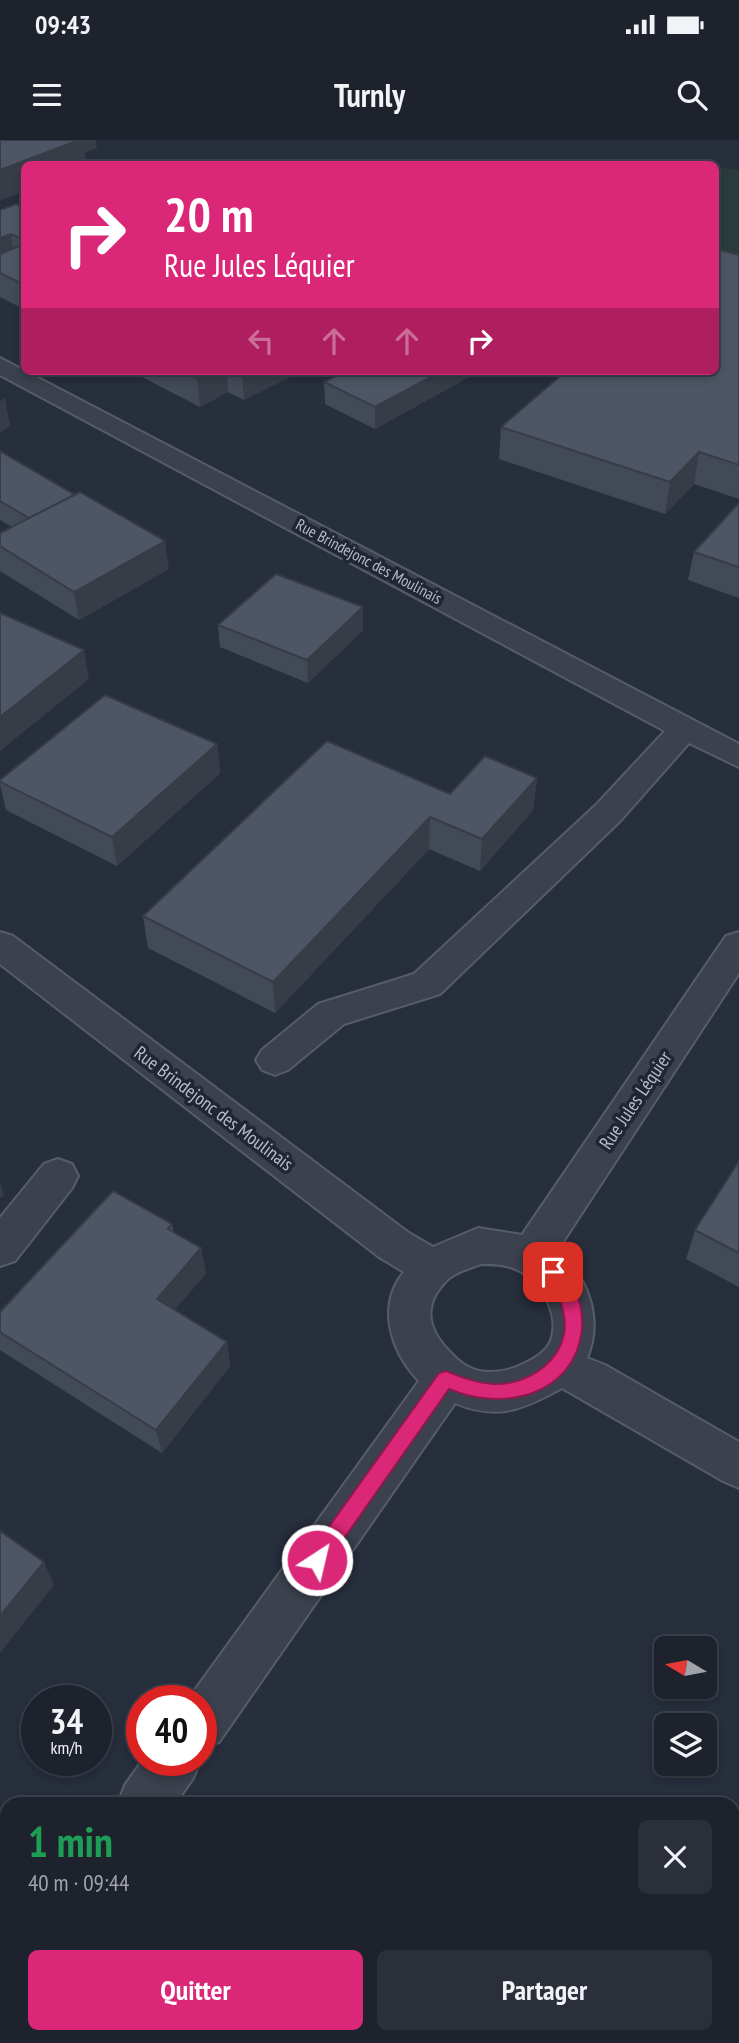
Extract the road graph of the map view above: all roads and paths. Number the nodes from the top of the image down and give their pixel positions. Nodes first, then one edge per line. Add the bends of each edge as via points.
1 (0, 365) edge
2 (685, 729) junction
3 (739, 757) edge
4 (0, 945) edge
5 (739, 945) edge
6 (275, 1060) dead end
7 (0, 1223) edge
8 (0, 1248) edge
9 (531, 1256) junction
10 (430, 1266) junction
11 (558, 1366) junction
12 (446, 1379) junction
13 (739, 1466) edge
14 (217, 1701) edge
15 (164, 1776) edge
16 (149, 1797) edge

1 - 2 street, Rue Brindejonc des Moulinais
2 - 3 street, Rue Brindejonc des Moulinais
2 - 6 street via 608,813 427,984 331,1014
4 - 10 street, Rue Brindejonc des Moulinais via 394,1245
5 - 9 street, Rue Jules Léquier
7 - 8 street via 58,1176
9 - 10 street via 505,1247 478,1246 453,1252
9 - 11 street via 553,1272 568,1294 574,1318 571,1344
10 - 12 street via 409,1303 408,1324 414,1345
11 - 12 street via 519,1390 494,1393
11 - 13 street via 589,1379
12 - 14 street
15 - 16 street

